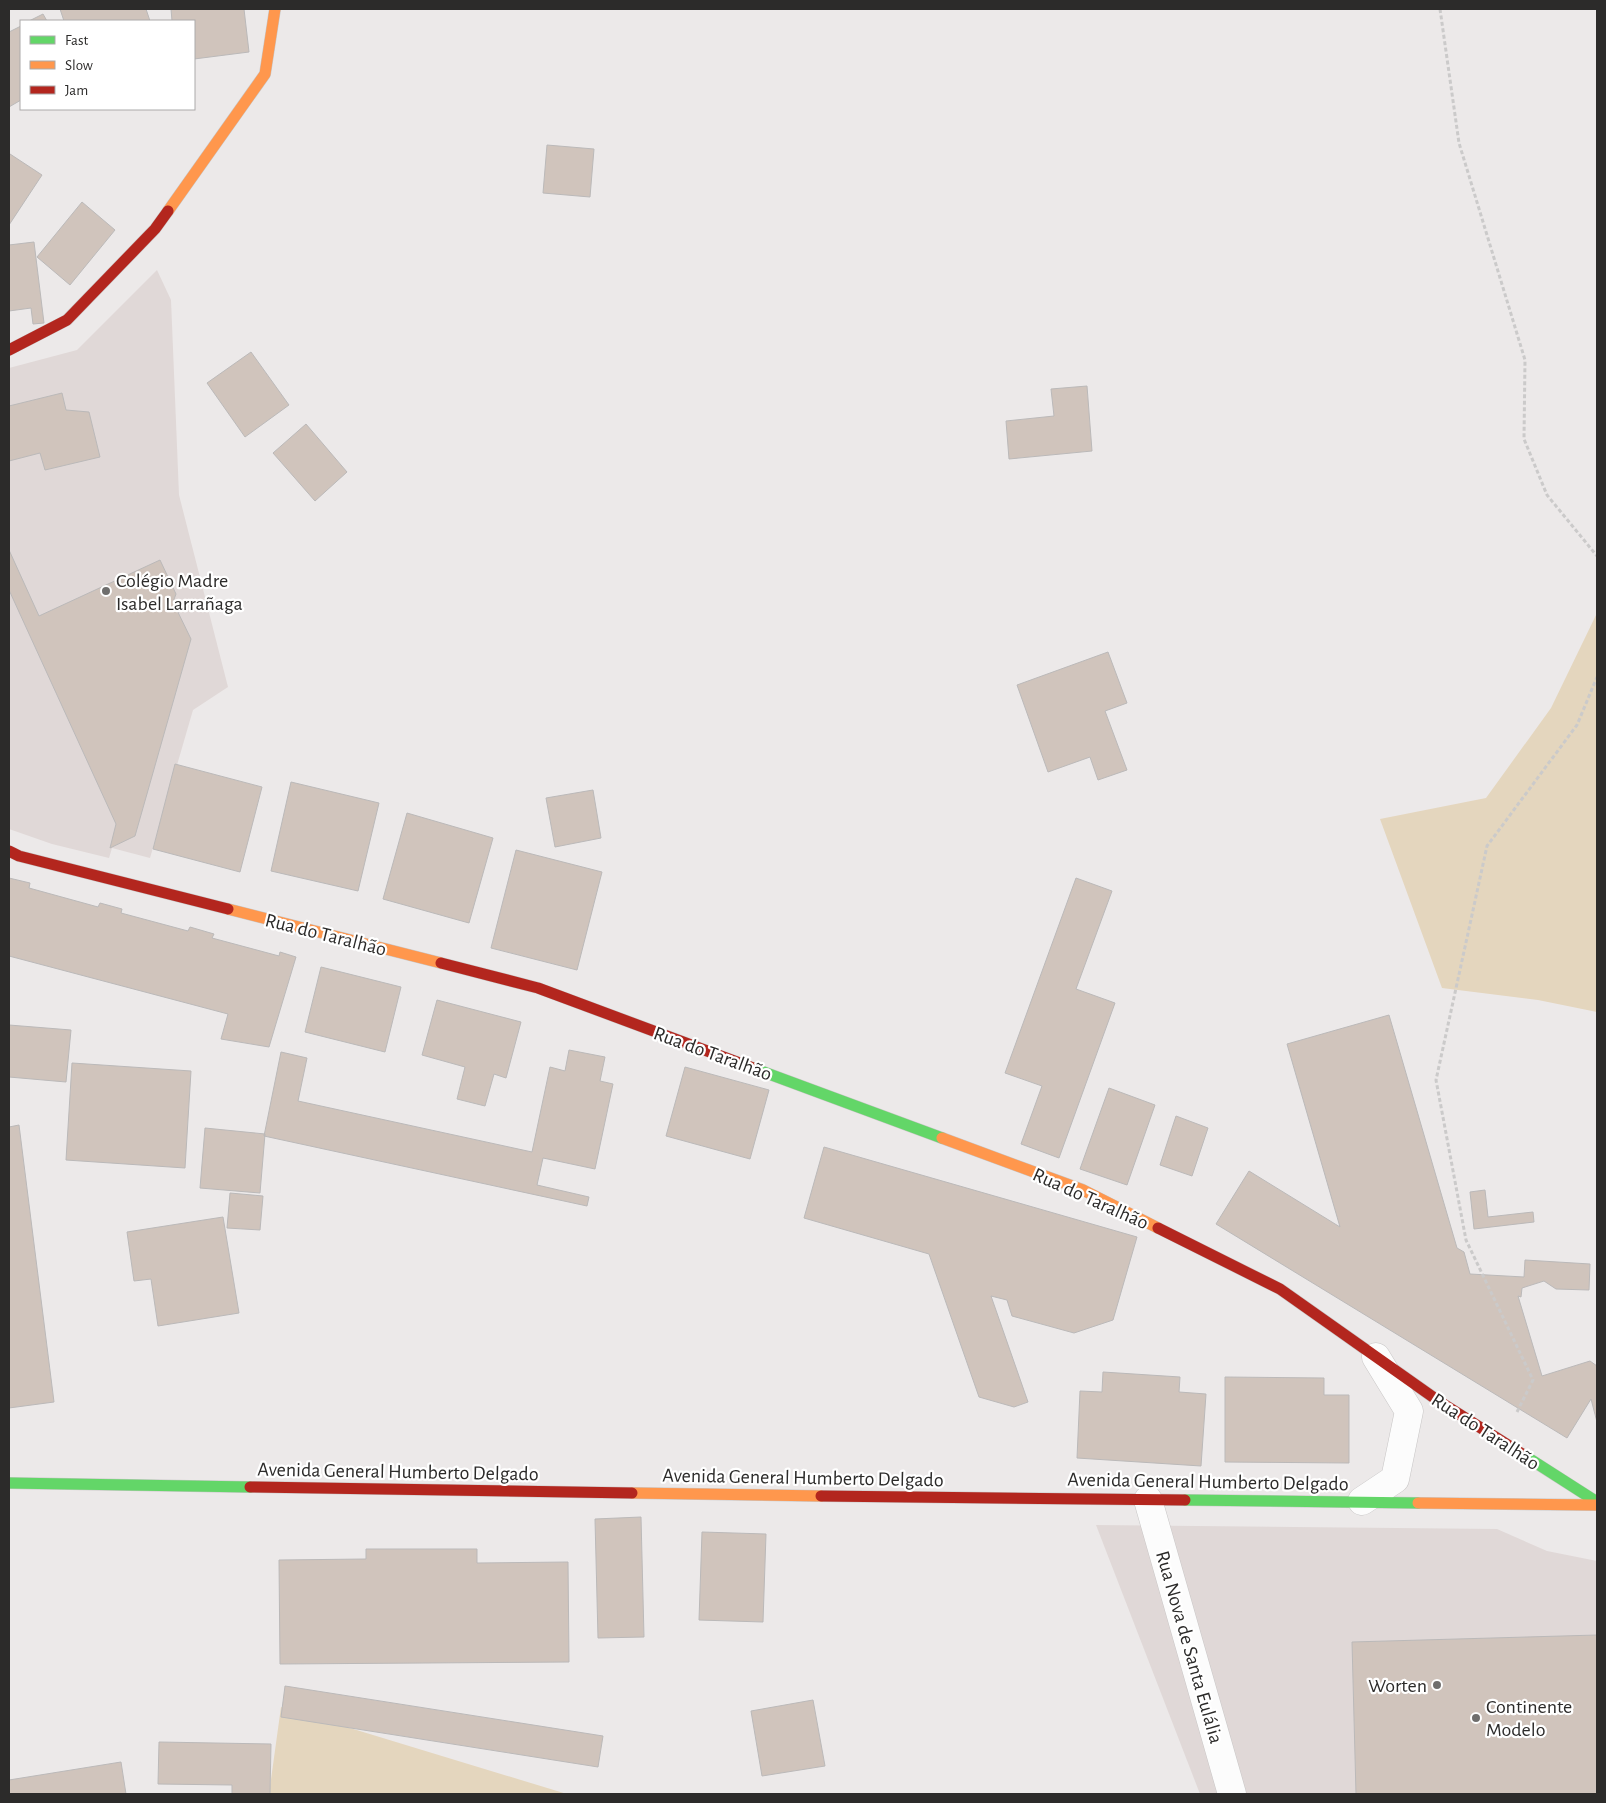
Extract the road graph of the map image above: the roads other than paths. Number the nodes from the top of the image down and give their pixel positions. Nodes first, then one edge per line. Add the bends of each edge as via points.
1 (275, 9) edge
2 (9, 350) edge
3 (9, 851) edge
4 (1376, 1357) junction
5 (9, 1483) edge
6 (1148, 1500) junction
7 (1362, 1501) junction
8 (1597, 1503) edge
9 (1232, 1794) edge

1 - 2 street via 265,74 155,229 67,320
3 - 4 street, Rua do Taralhão via 548,992 1083,1190 1280,1290
4 - 7 street, Rua do Taralhão via 1410,1411 1395,1479
4 - 8 street, Rua do Taralhão
5 - 6 street, Avenida General Humberto Delgado
6 - 7 street, Avenida General Humberto Delgado
6 - 9 street, Rua Nova de Santa Eulália
7 - 8 street, Avenida General Humberto Delgado

